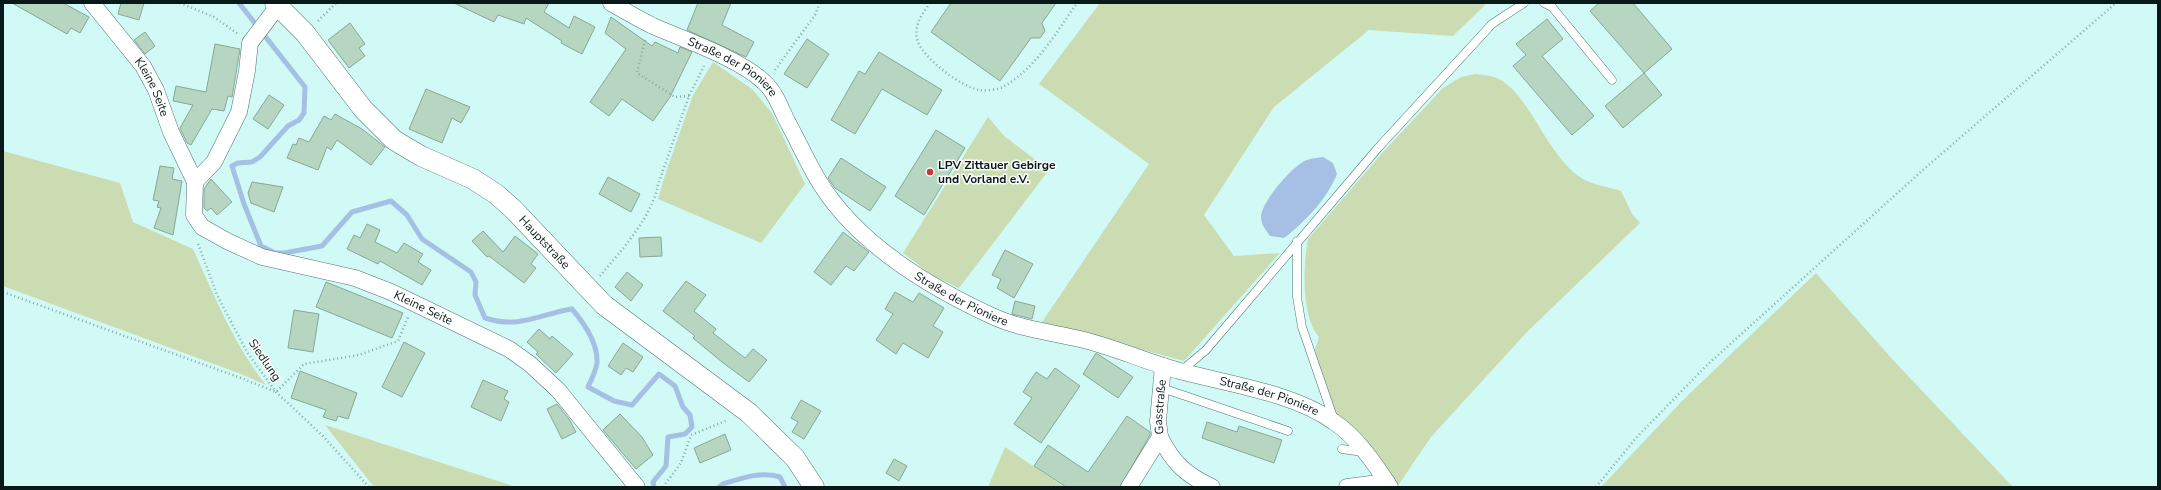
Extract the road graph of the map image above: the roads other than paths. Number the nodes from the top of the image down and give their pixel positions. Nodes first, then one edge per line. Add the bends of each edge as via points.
1 (92, 3) edge
2 (611, 3) edge
3 (1524, 3) edge
4 (1544, 3) edge
5 (274, 9) edge
6 (1612, 80) dead end
7 (195, 182) junction
8 (1297, 241) junction
9 (1163, 366) junction
10 (1181, 371) junction
11 (1162, 388) junction
12 (1334, 421) junction
13 (1288, 431) dead end
14 (1160, 437) junction
15 (1342, 449) dead end
16 (1364, 452) junction
17 (1388, 484) edge
18 (637, 487) edge
19 (814, 487) edge
20 (1129, 487) edge
21 (1212, 487) edge
22 (1347, 487) edge

1 - 7 street, Kleine Seite via 143,66 156,90 171,132
2 - 9 street, Straße der Pioniere via 650,24 711,51 753,73 765,83 774,94 808,161 831,199 864,234 910,272 995,318 1022,327 1083,339
3 - 8 lane via 1492,24
4 - 6 lane via 1552,8
5 - 7 street via 250,43 239,112 214,162
5 - 19 street, Hauptstraße via 305,33 363,109 394,140 421,156 473,179 496,194 604,306 749,413 795,458
7 - 18 street, Kleine Seite via 194,215 202,227 226,241 262,257 355,278 414,303 508,349 530,364 558,390
8 - 10 lane via 1206,350
8 - 12 lane via 1297,297 1302,327
9 - 10 street, Straße der Pioniere
9 - 11 street, Gasstraße
10 - 12 street, Straße der Pioniere via 1288,399
11 - 13 lane
11 - 14 street, Gasstraße via 1158,421
12 - 16 street, Straße der Pioniere
14 - 20 street, Gasstraße
14 - 21 street via 1170,456 1181,468 1195,479
15 - 16 lane
16 - 17 street, Straße der Pioniere
17 - 22 street, Straße der Pioniere

